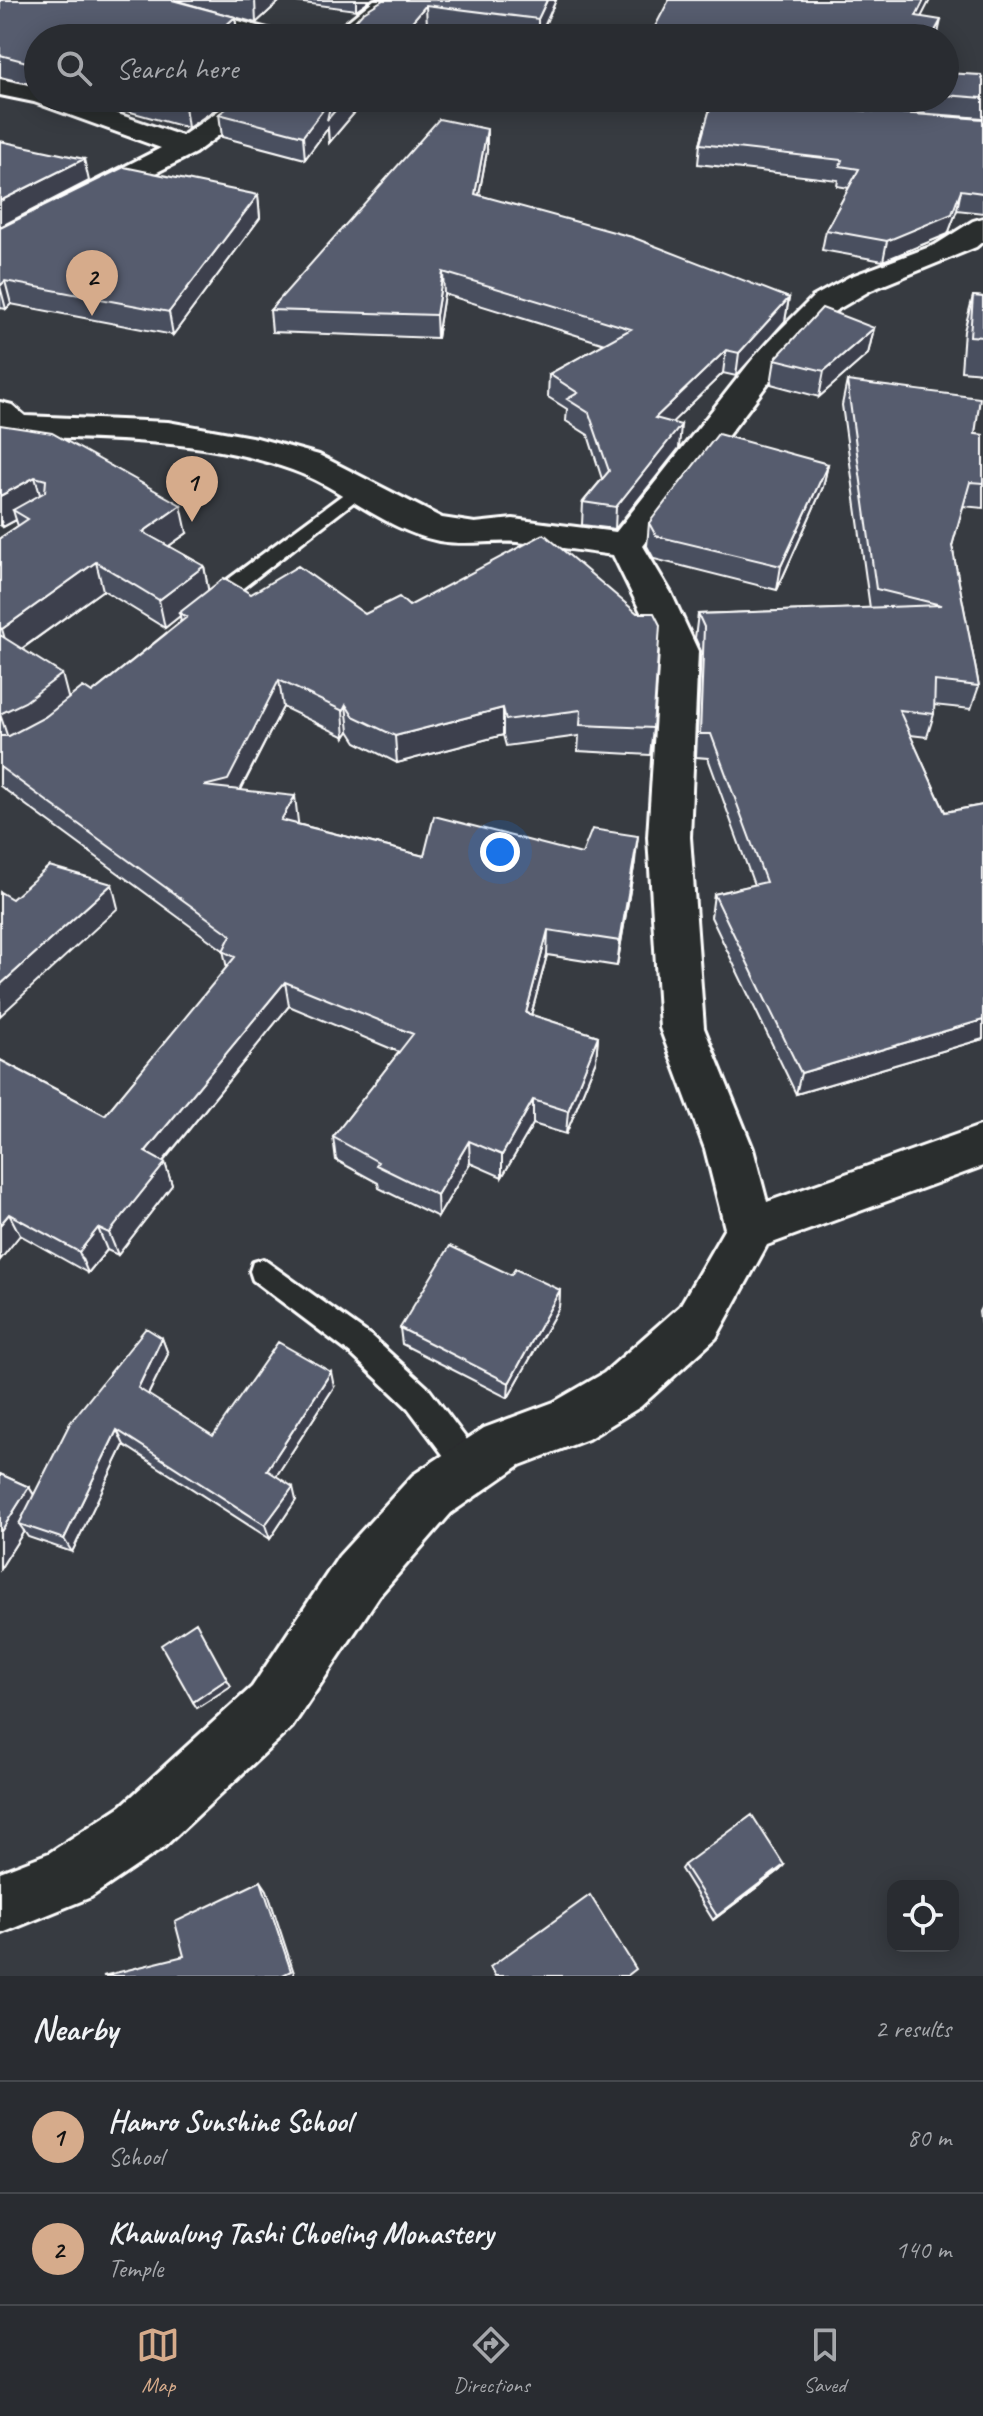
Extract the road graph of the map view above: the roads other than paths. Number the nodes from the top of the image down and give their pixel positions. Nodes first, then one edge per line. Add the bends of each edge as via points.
1 (135, 0) edge
2 (387, 0) edge
3 (222, 24) edge
4 (359, 24) edge
5 (0, 87) edge
6 (24, 92) edge
7 (85, 112) edge
8 (235, 112) edge
9 (185, 147) junction
10 (0, 211) edge
11 (58, 214) junction
12 (983, 227) edge
13 (0, 242) edge
14 (0, 412) edge
15 (357, 490) junction
16 (625, 545) junction
17 (198, 613) edge
18 (983, 1145) edge
19 (750, 1230) junction
20 (263, 1271) dead end
21 (469, 1466) junction
22 (0, 1903) edge

1 - 3 street
2 - 4 street
5 - 6 street
7 - 9 street
8 - 9 street
9 - 11 street
10 - 11 street via 26,218
11 - 13 street
12 - 16 street via 924,261 826,302 725,414
14 - 15 street via 16,426 168,432 257,448 307,463
15 - 16 street via 438,529 475,534 513,530
15 - 17 lane
16 - 19 street via 679,651 669,837 682,1028 729,1149
18 - 19 street
19 - 21 street via 698,1322 622,1390 570,1421 503,1446
20 - 21 lane via 361,1345 418,1398
21 - 22 street via 432,1494 359,1576 272,1707 142,1827 69,1875

